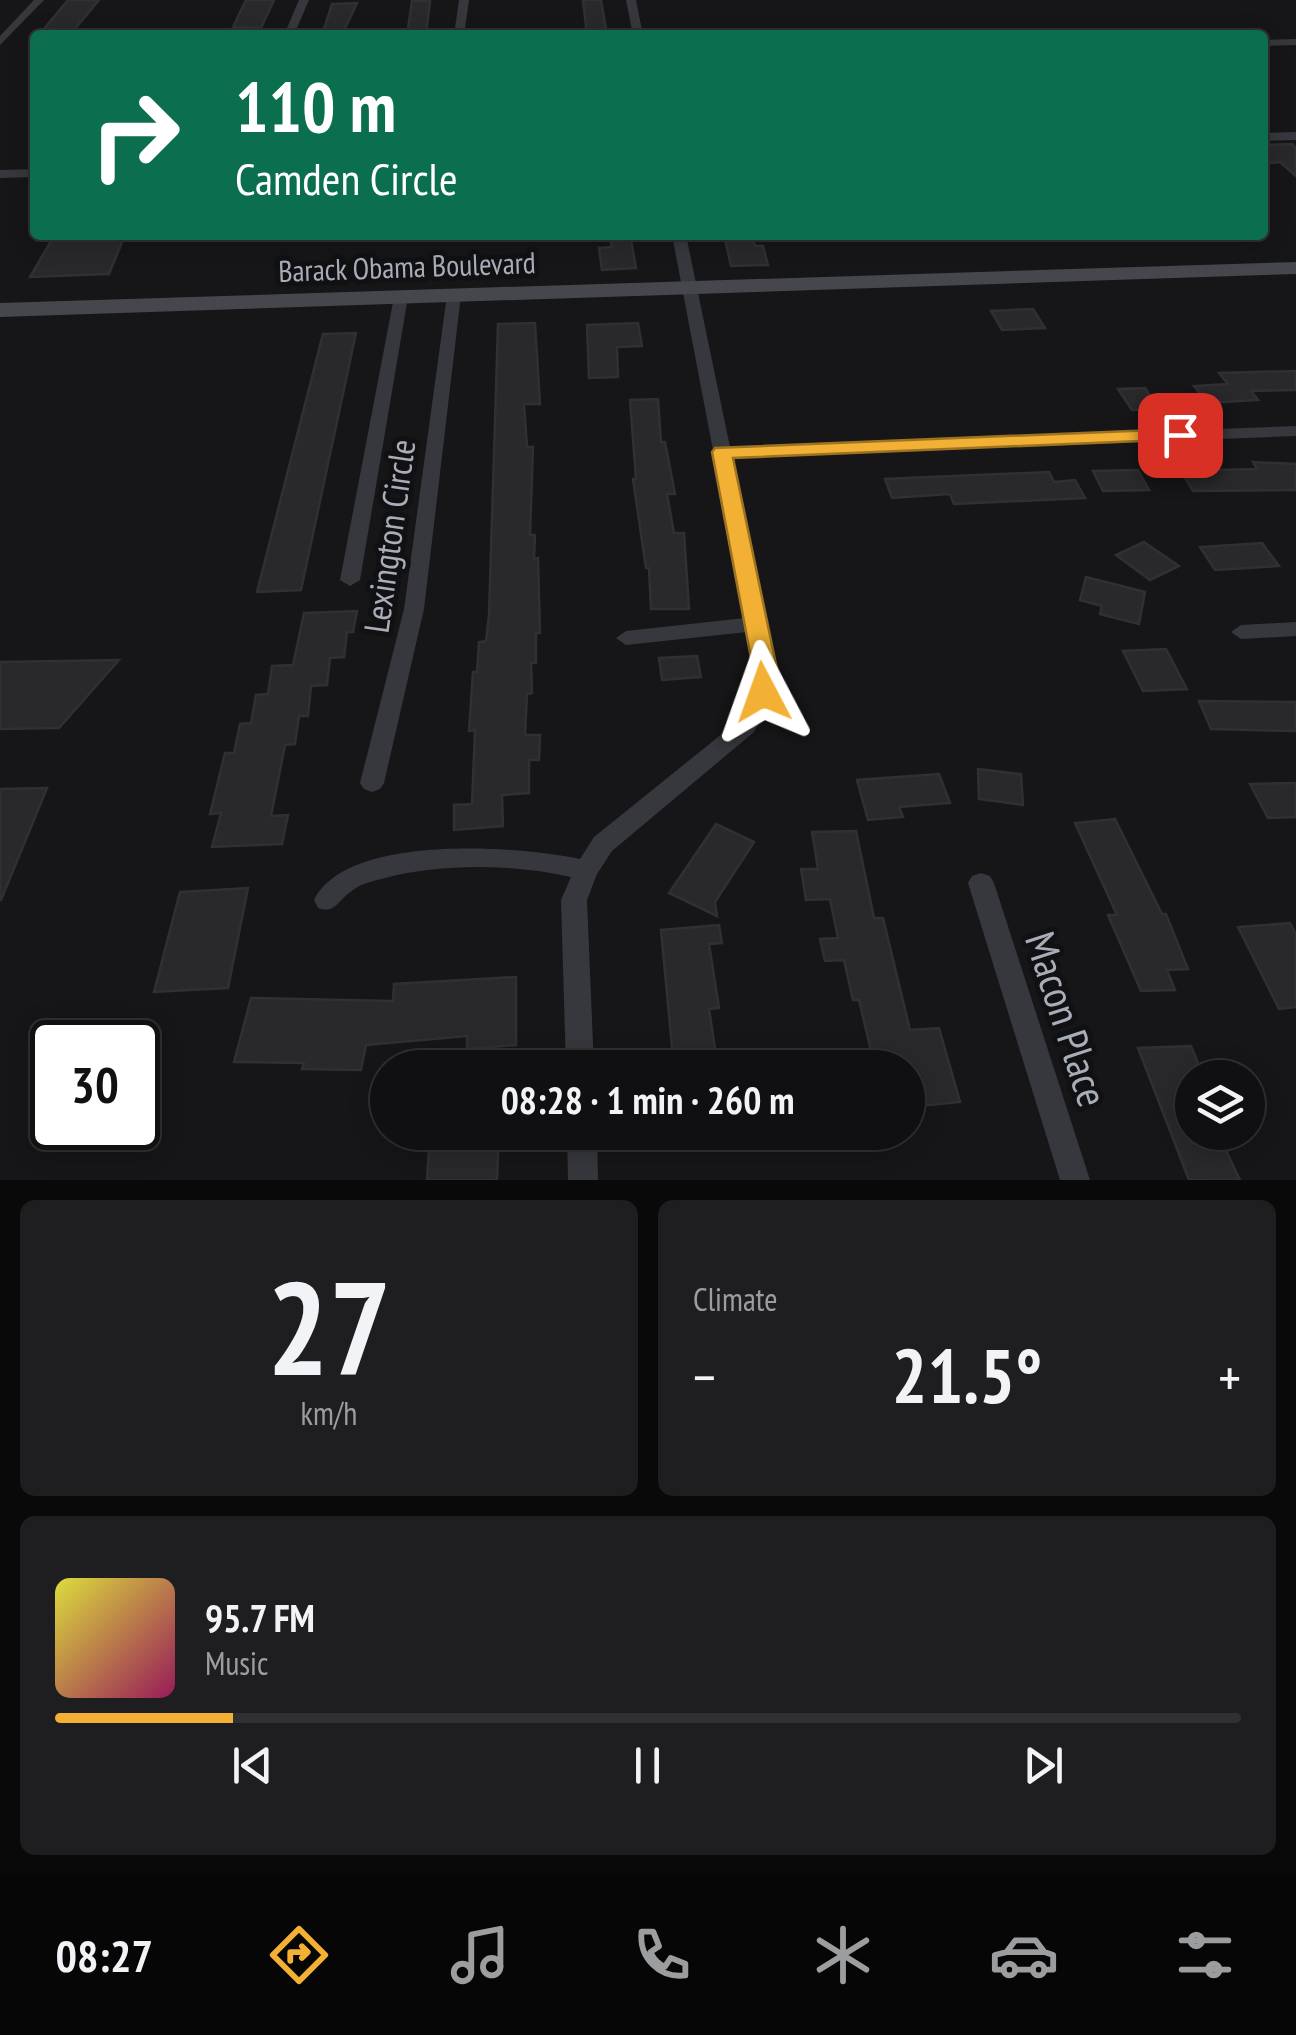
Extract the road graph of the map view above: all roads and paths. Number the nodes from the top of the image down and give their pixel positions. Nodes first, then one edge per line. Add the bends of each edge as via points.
1 (39, 0) edge
2 (304, 0) edge
3 (464, 0) edge
4 (631, 0) edge
5 (291, 30) edge
6 (460, 30) edge
7 (637, 30) edge
8 (0, 42) edge
9 (1296, 42) edge
10 (1268, 43) edge
11 (1268, 136) edge
12 (1296, 136) edge
13 (30, 173) edge
14 (0, 174) edge
15 (680, 240) edge
16 (1296, 268) edge
17 (688, 287) junction
18 (454, 295) junction
19 (401, 296) junction
20 (0, 310) edge
21 (1296, 432) edge
22 (722, 452) junction
23 (350, 580) dead end
24 (756, 624) junction
25 (1296, 629) edge
26 (1241, 632) dead end
27 (626, 638) dead end
28 (372, 783) dead end
29 (586, 870) junction
30 (981, 883) dead end
31 (328, 900) dead end
32 (579, 1050) edge
33 (582, 1150) edge
34 (583, 1180) edge
35 (1075, 1180) edge

1 - 8 street
2 - 5 street
3 - 6 street
4 - 7 street
9 - 10 street
11 - 12 street
13 - 14 street
15 - 17 street
16 - 17 main road, Barack Obama Boulevard
17 - 18 main road, Barack Obama Boulevard
17 - 22 street
18 - 19 main road, Barack Obama Boulevard
18 - 28 street, Lexington Circle via 414,609
19 - 20 main road, Barack Obama Boulevard
19 - 23 street
21 - 22 street
22 - 24 street
24 - 27 street
24 - 29 street via 766,674 746,726 603,844
25 - 26 street
29 - 31 street via 504,858 417,864 344,883
29 - 32 street via 574,900
30 - 35 street, Macon Place
33 - 34 street

